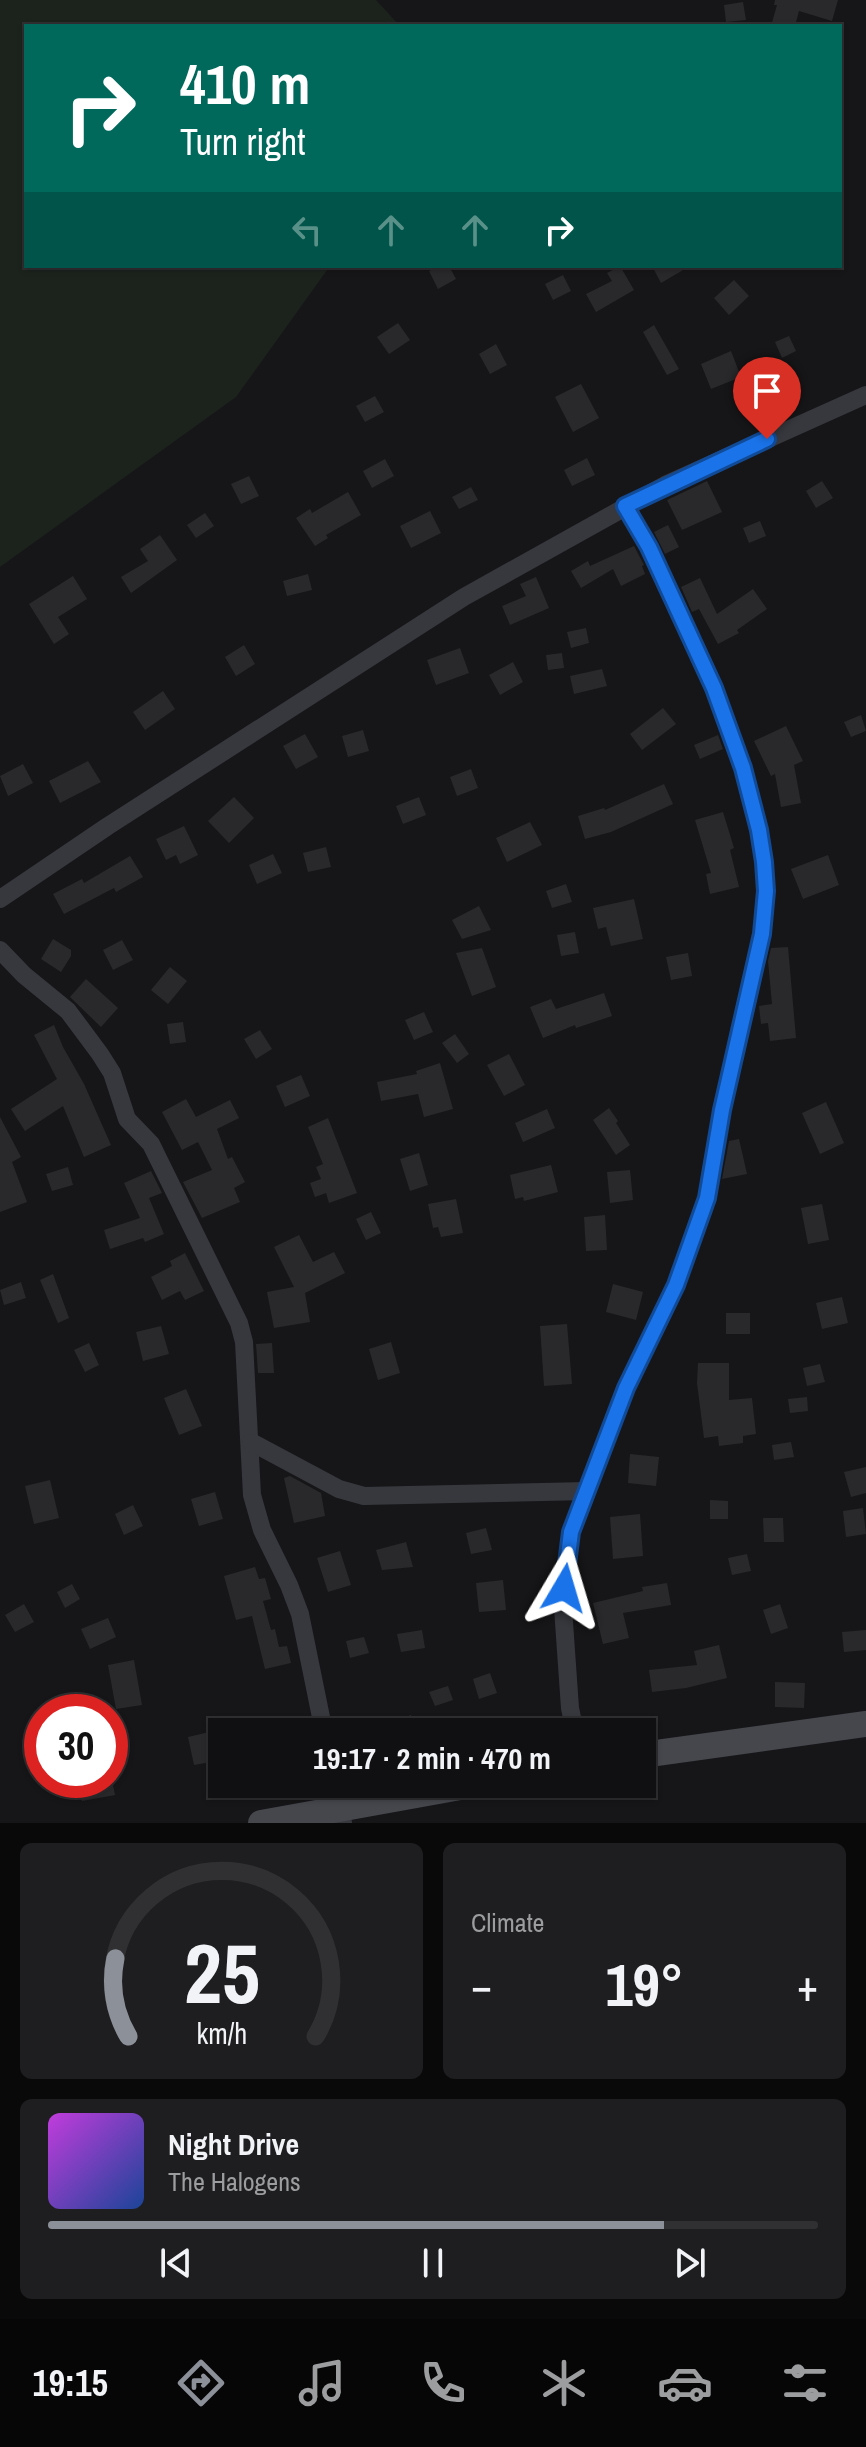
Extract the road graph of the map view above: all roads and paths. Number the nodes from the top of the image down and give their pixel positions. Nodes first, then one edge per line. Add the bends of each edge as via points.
1 (866, 395) edge
2 (625, 506) junction
3 (0, 899) edge
4 (0, 950) edge
5 (251, 1442) junction
6 (587, 1491) junction
7 (321, 1718) edge
8 (572, 1718) edge
9 (866, 1724) edge
10 (656, 1753) edge
11 (419, 1798) edge
12 (341, 1817) edge
13 (261, 1823) edge

1 - 2 street
2 - 3 street via 464,597
2 - 6 street via 714,688 759,830 766,891 762,934 707,1198 676,1285 626,1388
4 - 5 street via 86,1033 112,1073 127,1119 151,1144 239,1323
5 - 6 street via 339,1489 364,1496
5 - 7 street via 252,1495 300,1614
6 - 8 street via 571,1532 563,1608
9 - 10 main road
11 - 12 main road
12 - 13 main road

